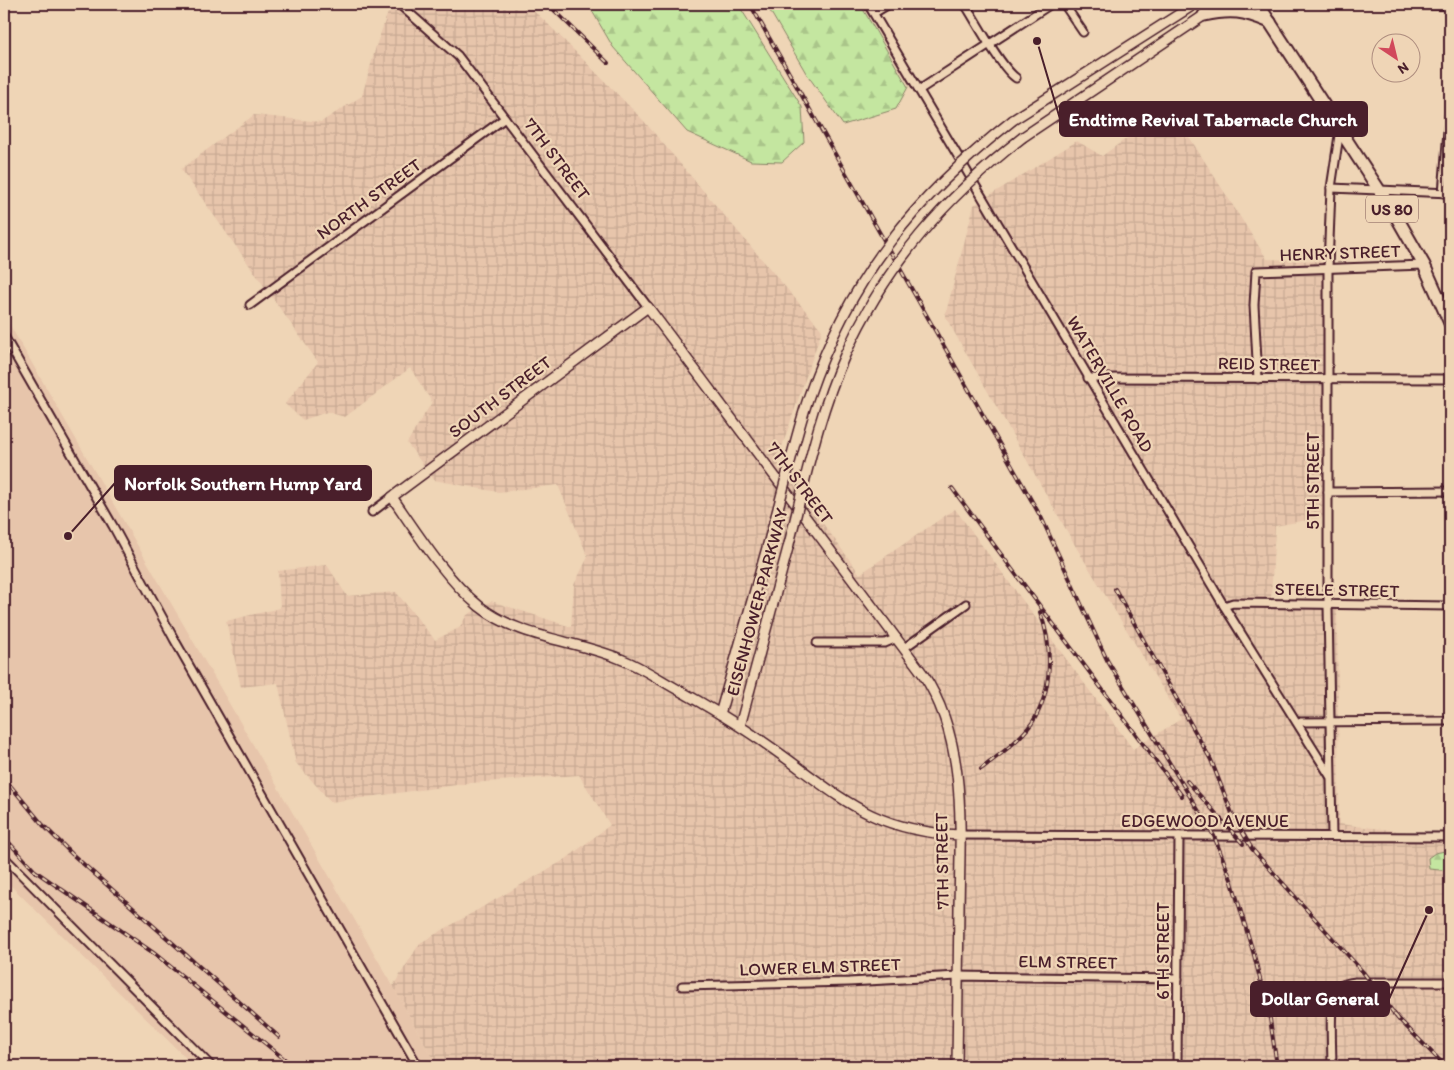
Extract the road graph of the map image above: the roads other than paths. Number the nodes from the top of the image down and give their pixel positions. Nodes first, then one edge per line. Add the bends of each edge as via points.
1 (399, 4) edge
2 (868, 4) edge
3 (889, 4) edge
4 (965, 4) edge
5 (1051, 4) edge
6 (1064, 4) edge
7 (1195, 4) edge
8 (1221, 4) edge
9 (1258, 4) edge
10 (1269, 4) edge
11 (1416, 5) edge
12 (1450, 5) edge
13 (874, 13) junction
14 (1204, 15) junction
15 (1270, 22) junction
16 (1084, 32) dead end
17 (990, 44) junction
18 (1016, 78) dead end
19 (919, 90) junction
20 (1450, 107) edge
21 (505, 118) junction
22 (1340, 128) junction
23 (1331, 188) junction
24 (1380, 191) junction
25 (1447, 193) edge
26 (1424, 265) junction
27 (1328, 268) junction
28 (250, 306) dead end
29 (648, 307) junction
30 (1450, 323) edge
31 (4, 336) edge
32 (1088, 378) junction
33 (1258, 379) junction
34 (1450, 379) edge
35 (1328, 380) junction
36 (1450, 491) edge
37 (1328, 492) junction
38 (392, 497) junction
39 (372, 512) dead end
40 (966, 604) dead end
41 (1224, 606) junction
42 (1328, 606) junction
43 (1450, 606) edge
44 (897, 638) junction
45 (817, 642) dead end
46 (904, 648) junction
47 (720, 714) junction
48 (1450, 721) edge
49 (1297, 722) junction
50 (1329, 722) junction
51 (740, 726) junction
52 (1330, 776) junction
53 (960, 835) junction
54 (1179, 836) junction
55 (1332, 836) junction
56 (1450, 837) edge
57 (4, 857) edge
58 (958, 976) junction
59 (1178, 979) junction
60 (1450, 982) edge
61 (682, 986) dead end
62 (211, 1066) edge
63 (418, 1066) edge
64 (957, 1066) edge
65 (1177, 1066) edge
66 (1332, 1066) edge

1 - 21 street, 7TH STREET via 458,56
2 - 13 street, WATERVILLE ROAD
3 - 13 street
4 - 17 street
5 - 17 street
6 - 16 street
7 - 47 street, EISENHOWER PARKWAY, bridge via 1013,120 925,198 887,244 857,290 811,390
8 - 14 street, EISENHOWER PARKWAY
9 - 15 main road, US 80
10 - 15 main road
11 - 12 street
13 - 19 street, WATERVILLE ROAD
14 - 15 main road via 1241,11
14 - 51 street, EISENHOWER PARKWAY, bridge via 1023,137 975,176 942,207 874,300 845,355 829,396
15 - 22 main road, US 80
17 - 18 street
17 - 19 street
19 - 32 street, WATERVILLE ROAD
20 - 25 street
21 - 28 street, NORTH STREET
21 - 29 street, 7TH STREET
22 - 23 street, 5TH STREET
22 - 24 main road, US 80
23 - 24 street
23 - 27 street, 5TH STREET
24 - 25 street
24 - 26 main road, US 80
26 - 27 street, HENRY STREET
26 - 30 main road, US 80
27 - 33 street, HENRY STREET via 1256,270 1254,305
27 - 35 street, 5TH STREET
29 - 38 street, SOUTH STREET
29 - 44 street, 7TH STREET
31 - 63 street
32 - 33 street, REID STREET
32 - 41 street, WATERVILLE ROAD
33 - 35 street, REID STREET
34 - 35 street, REID STREET
35 - 37 street, 5TH STREET
36 - 37 street
37 - 42 street, 5TH STREET
38 - 39 street, SOUTH STREET
38 - 47 street via 454,580 480,606 521,628 623,660
40 - 46 street
41 - 42 street, STEELE STREET via 1233,603
41 - 49 street, WATERVILLE ROAD
42 - 43 street, STEELE STREET
42 - 50 street, 5TH STREET
44 - 45 street via 885,643
44 - 46 street, 7TH STREET
46 - 53 street, 7TH STREET via 934,690 946,718 954,755
47 - 51 street
48 - 50 street
49 - 50 street
49 - 52 street, WATERVILLE ROAD
50 - 52 street, 5TH STREET
51 - 53 street via 857,809 900,827
52 - 55 street, 5TH STREET
53 - 54 street, EDGEWOOD AVENUE
53 - 58 street, 7TH STREET
54 - 55 street, EDGEWOOD AVENUE
54 - 59 street, 6TH STREET
55 - 56 street, EDGEWOOD AVENUE
57 - 62 street
58 - 59 street, ELM STREET
58 - 61 street, LOWER ELM STREET
58 - 64 street, 7TH STREET
59 - 65 street, 6TH STREET
60 - 66 street via 1355,982 1339,987 1334,998

